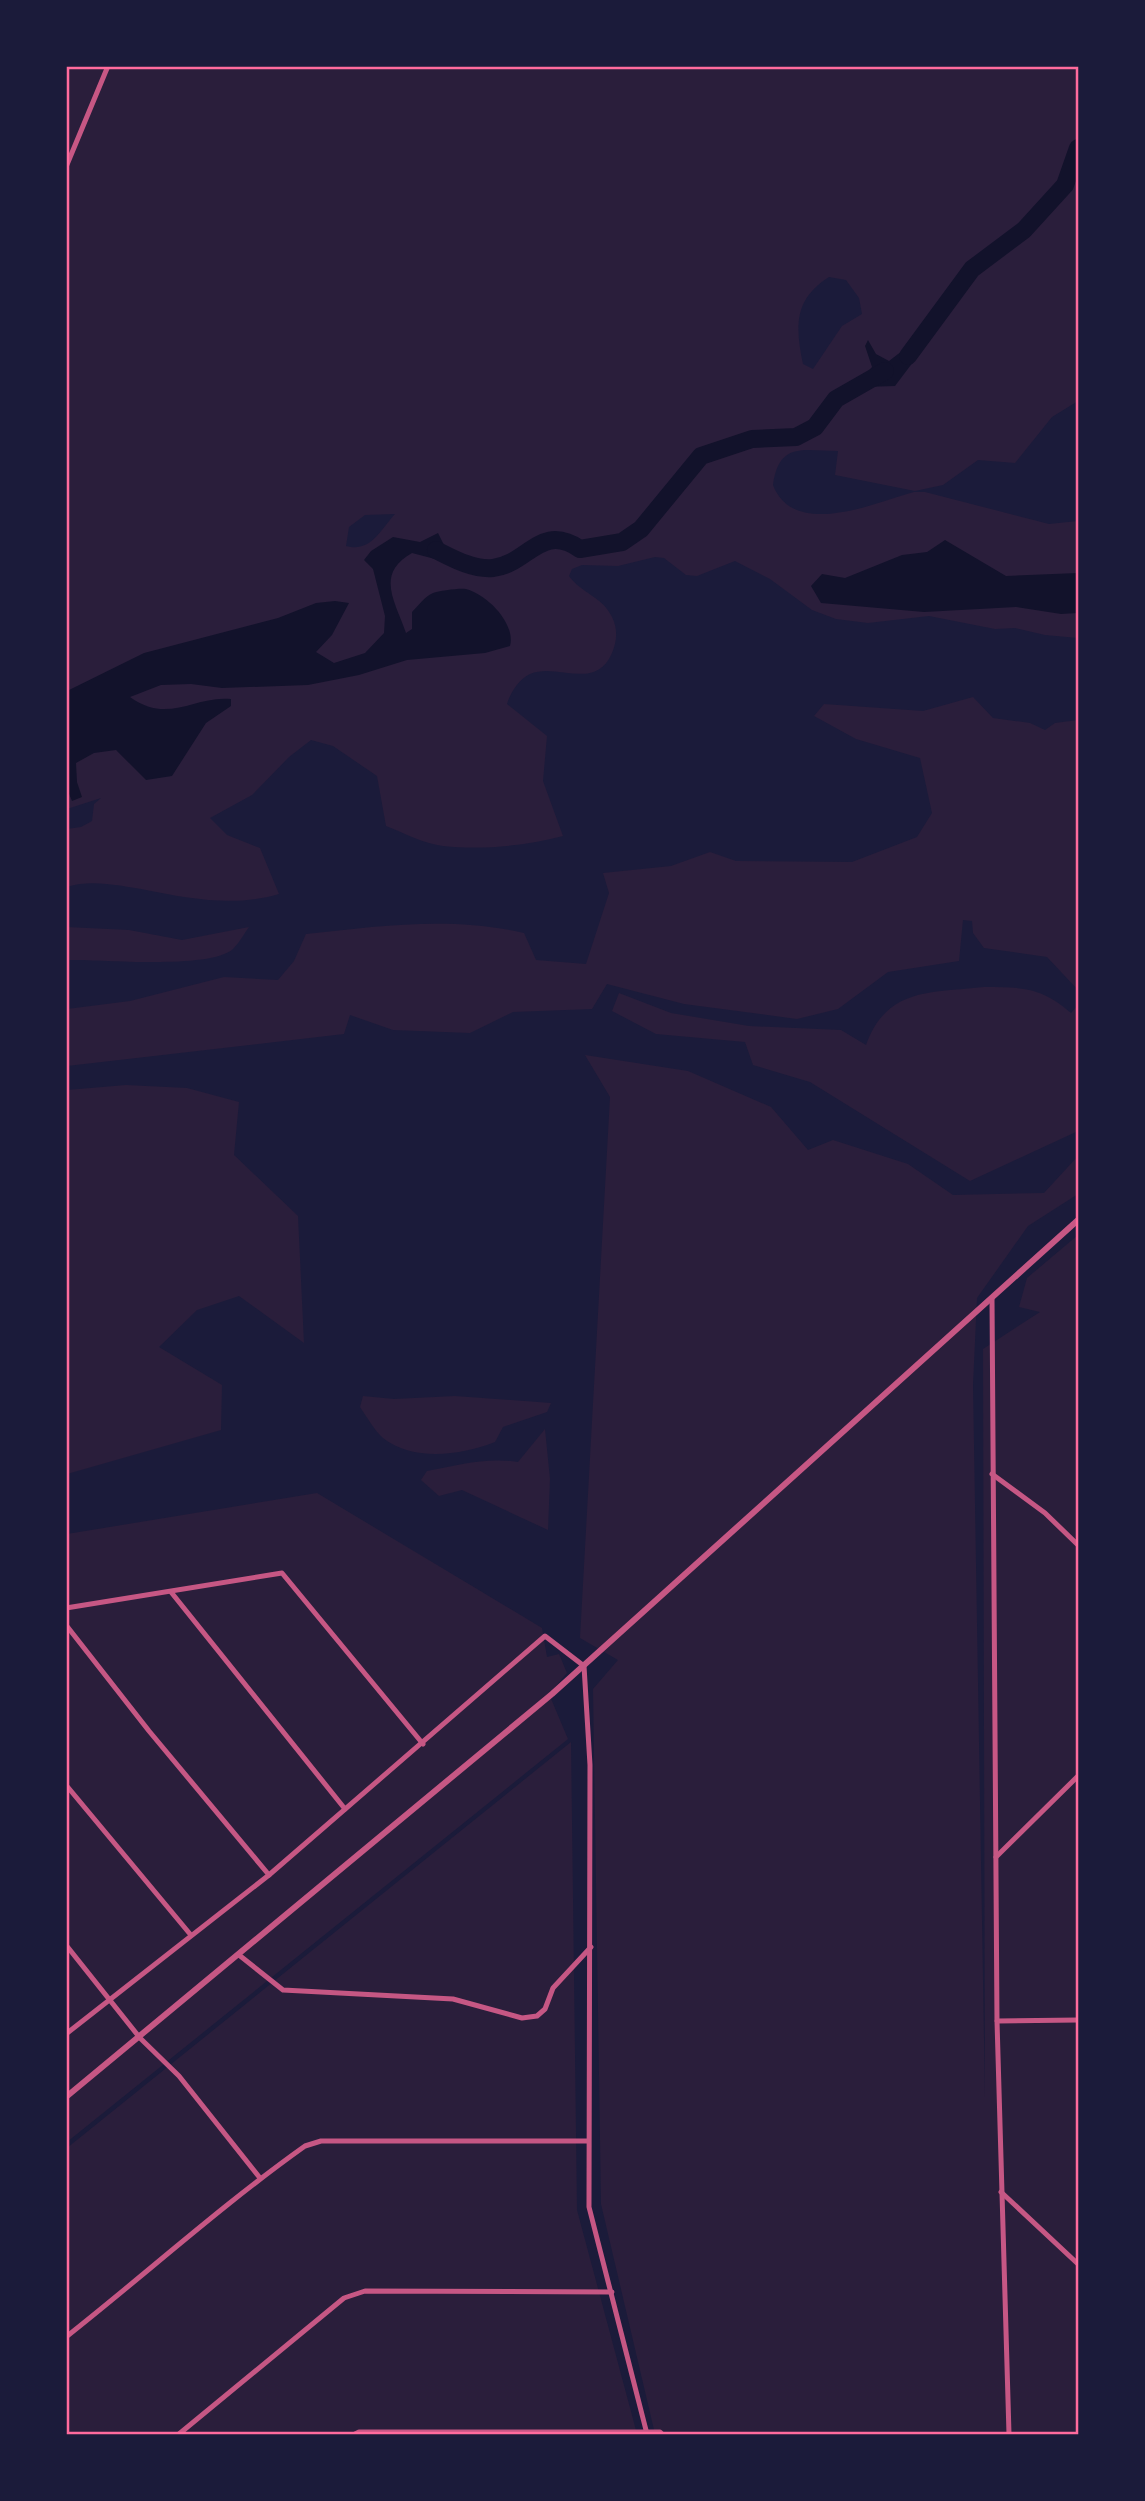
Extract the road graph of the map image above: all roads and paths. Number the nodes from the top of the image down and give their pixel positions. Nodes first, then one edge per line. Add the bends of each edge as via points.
1 (108, 66) edge
2 (66, 167) edge
3 (1079, 1220) edge
4 (992, 1298) junction
5 (992, 1474) junction
6 (1079, 1545) edge
7 (170, 1592) junction
8 (66, 1608) edge
9 (66, 1625) edge
10 (584, 1665) junction
11 (423, 1744) junction
12 (1079, 1776) edge
13 (66, 1786) edge
14 (345, 1809) junction
15 (996, 1857) junction
16 (269, 1875) junction
17 (190, 1934) junction
18 (66, 1945) edge
19 (591, 1947) junction
20 (239, 1955) junction
21 (111, 1999) junction
22 (1079, 2020) edge
23 (996, 2021) junction
24 (66, 2034) edge
25 (140, 2038) junction
26 (66, 2096) edge
27 (588, 2141) junction
28 (260, 2178) junction
29 (1001, 2191) junction
30 (1079, 2264) edge
31 (612, 2292) junction
32 (66, 2337) edge
33 (178, 2434) edge
34 (355, 2434) edge
35 (647, 2434) edge
36 (662, 2434) edge
37 (1009, 2434) edge

1 - 2 street
3 - 4 street
4 - 5 street
4 - 10 street
5 - 6 street
5 - 15 street
7 - 8 street
7 - 11 street via 282,1573
7 - 14 street
9 - 16 street
10 - 11 street via 545,1636
10 - 19 street via 590,1765
10 - 20 street
11 - 14 street
12 - 15 street
13 - 17 street
14 - 16 street
15 - 23 street
16 - 17 street
17 - 21 street
18 - 21 street
19 - 20 street via 553,1988 545,2009 523,2018 453,1999 283,1990
19 - 27 street
20 - 25 street
21 - 24 street
21 - 25 street
22 - 23 street
23 - 29 street
25 - 26 street
25 - 28 street via 179,2076
27 - 28 street via 321,2141 305,2146
27 - 31 street via 589,2207
28 - 32 street
29 - 30 street
29 - 37 street
31 - 33 street via 365,2291 344,2298
31 - 35 street
34 - 35 street
35 - 36 street

